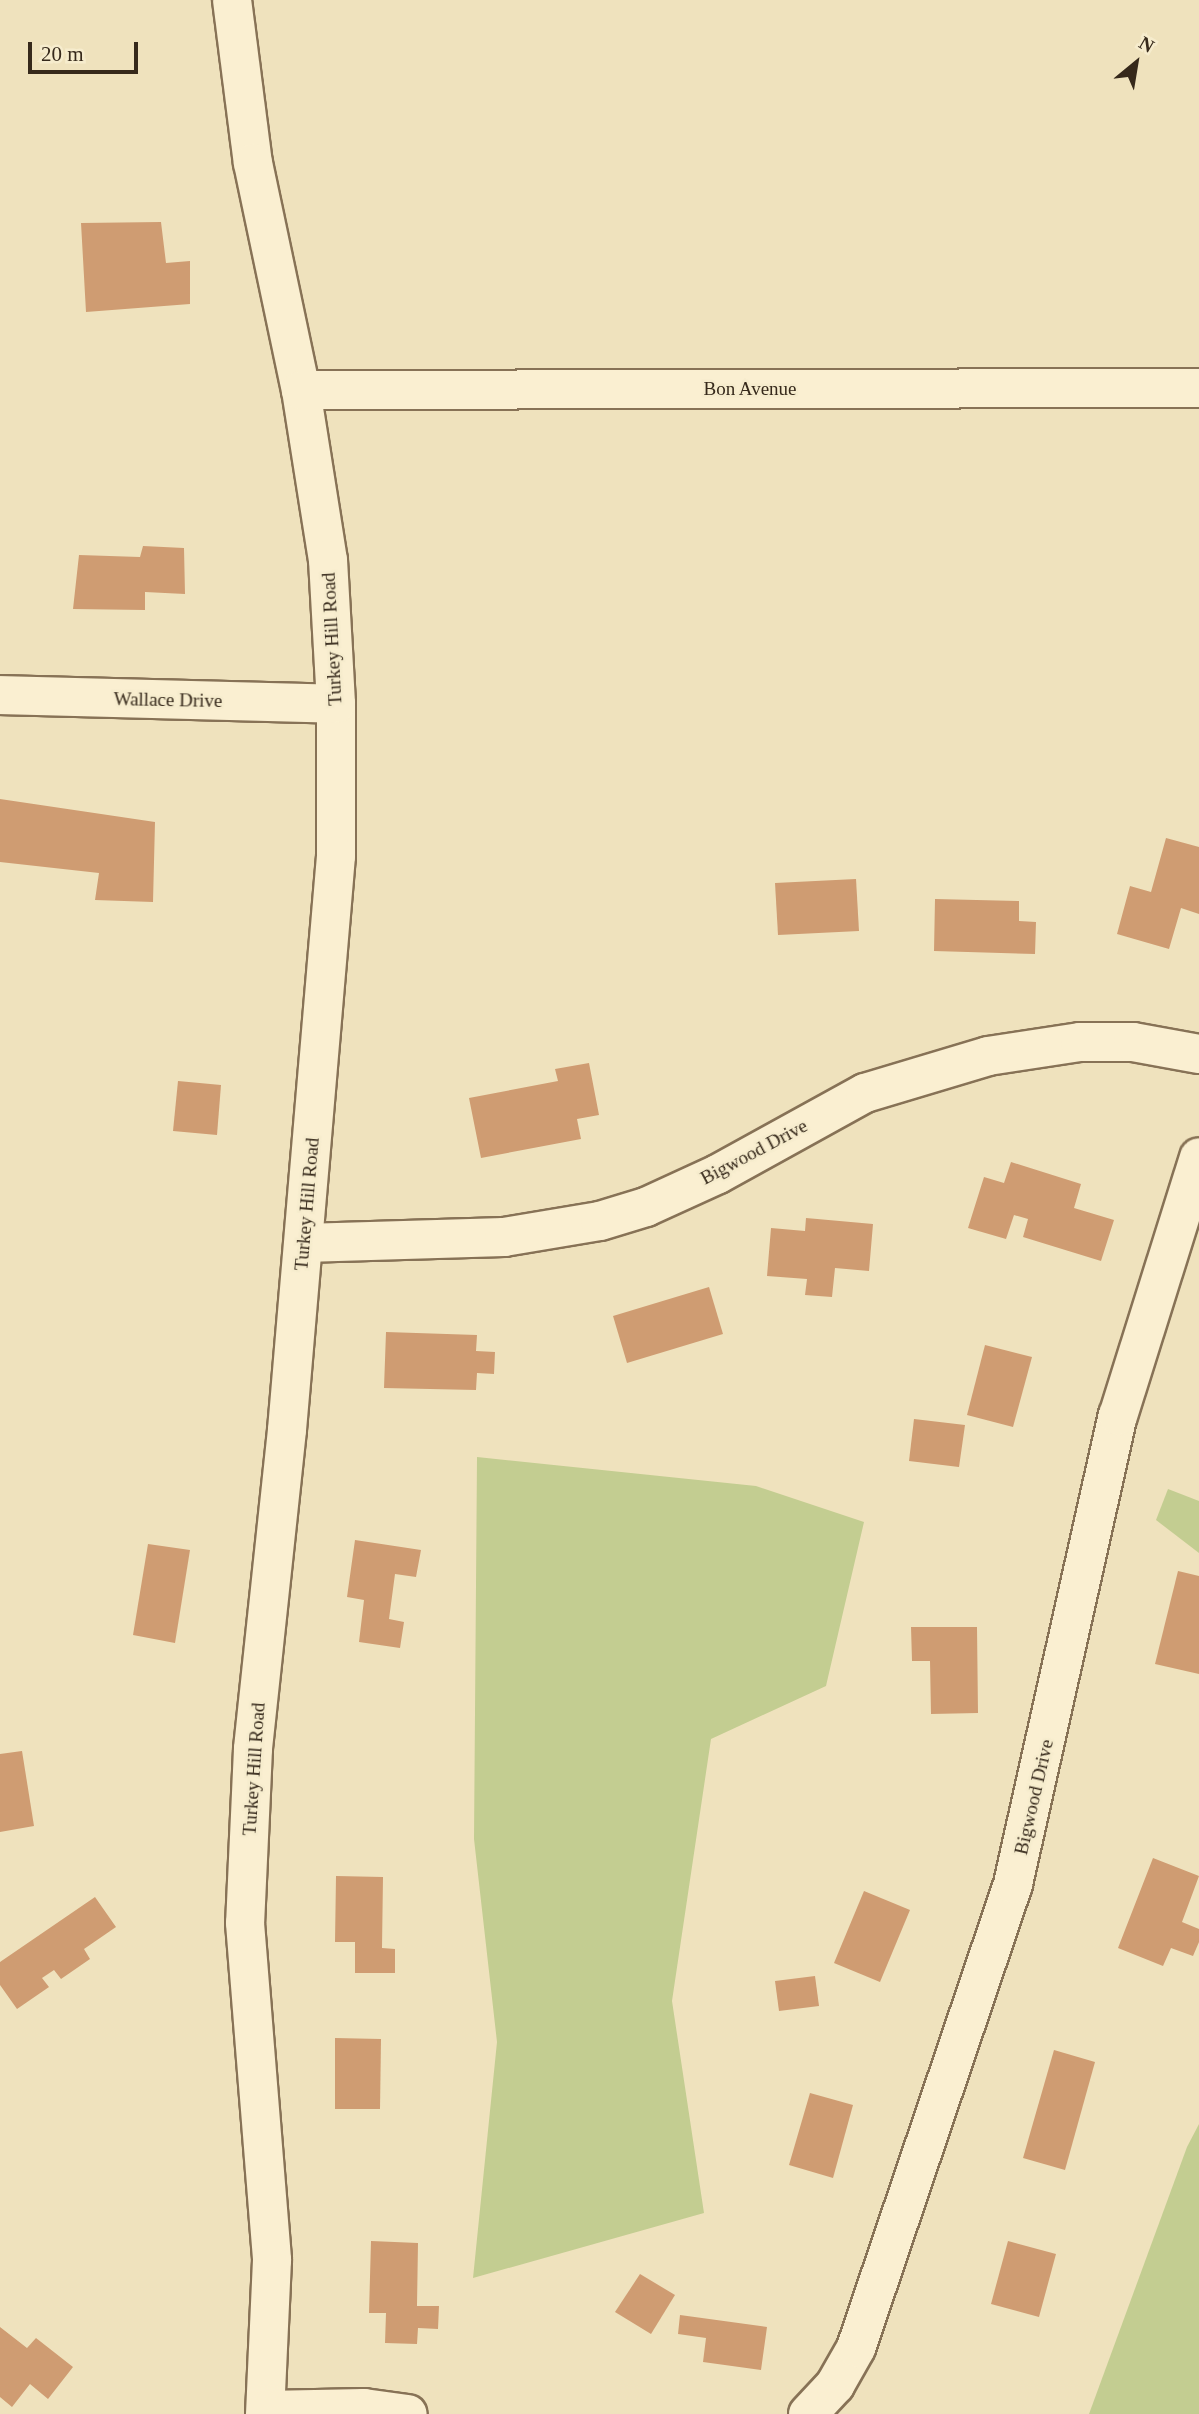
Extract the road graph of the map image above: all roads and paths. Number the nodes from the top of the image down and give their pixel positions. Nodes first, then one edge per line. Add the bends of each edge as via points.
1 (232, 0) edge
2 (1199, 388) edge
3 (301, 390) junction
4 (0, 695) edge
5 (336, 704) junction
6 (1199, 1054) edge
7 (1199, 1157) edge
8 (304, 1243) junction
9 (265, 2412) edge
10 (408, 2414) edge
11 (808, 2414) edge

1 - 3 street, Turkey Hill Road via 253,163
2 - 3 street, Bon Avenue
3 - 5 street, Turkey Hill Road via 328,561
4 - 5 street, Wallace Drive
5 - 8 street, Turkey Hill Road via 336,856
6 - 8 street, Bigwood Drive via 1133,1042 1080,1042 988,1056 864,1093 718,1174 646,1207 600,1221 504,1237
7 - 11 street, Bigwood Drive via 1118,1416 1013,1884 856,2348 835,2385
8 - 9 street, Turkey Hill Road via 253,1749 245,1923 248,2009 272,2260
9 - 10 street via 364,2409

